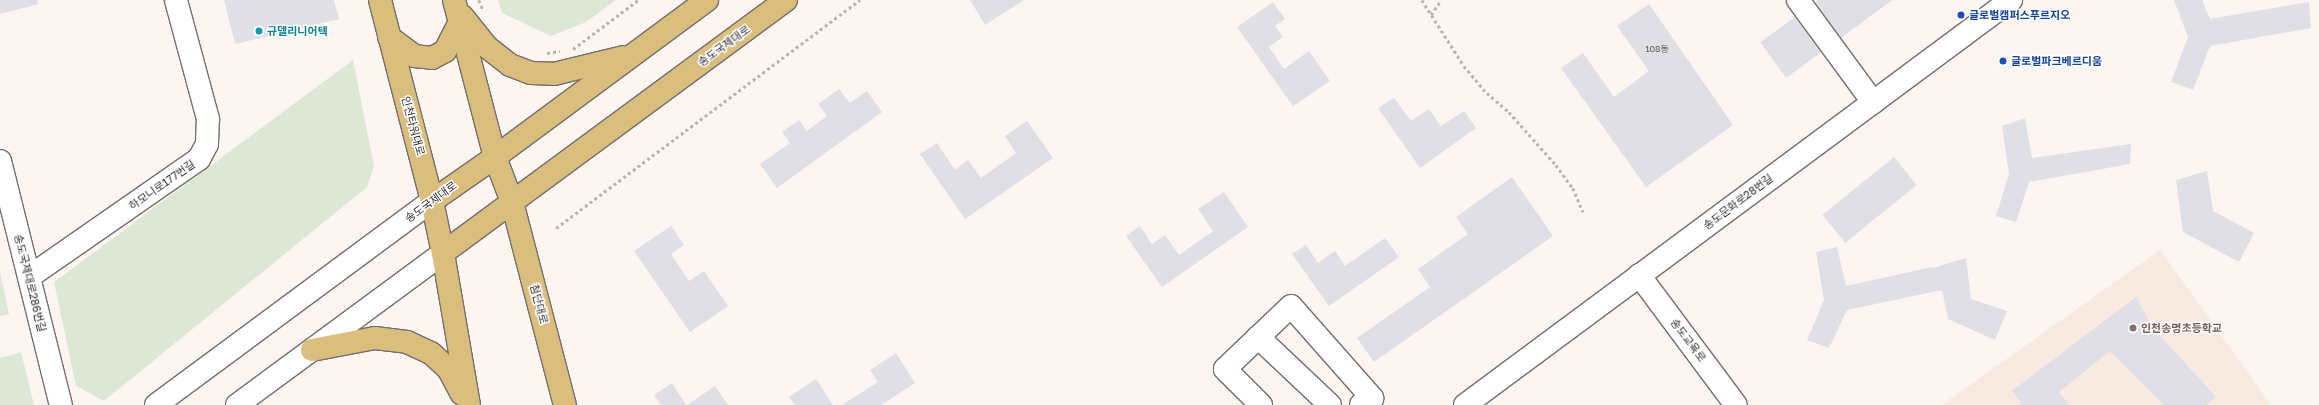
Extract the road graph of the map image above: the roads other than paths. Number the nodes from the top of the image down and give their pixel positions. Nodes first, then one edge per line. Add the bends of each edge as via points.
1 (176, 0) edge
2 (380, 0) edge
3 (707, 0) edge
4 (786, 0) edge
5 (1798, 0) edge
6 (2010, 0) edge
7 (457, 10) edge
8 (389, 37) junction
9 (633, 55) junction
10 (1873, 102) junction
11 (495, 157) junction
12 (0, 161) edge
13 (432, 201) junction
14 (512, 202) junction
15 (443, 253) junction
16 (1639, 275) junction
17 (29, 277) junction
18 (1258, 337) junction
19 (312, 350) junction
20 (61, 405) edge
21 (156, 405) edge
22 (237, 405) edge
23 (468, 405) edge
24 (565, 405) edge
25 (1261, 405) edge
26 (1330, 405) edge
27 (1362, 405) edge
28 (1465, 405) edge
29 (1736, 405) edge

1 - 17 street, 하모니로177번길 via 208,119 207,144 202,154 199,159
2 - 8 main road, 인천타워대로
3 - 9 main road, 송도국제대로
4 - 14 main road, 송도국제대로
5 - 10 street
6 - 10 street, 송도문화로28번길
7 - 8 main road via 445,50 432,58 414,56
7 - 9 main road via 487,47 510,65 532,73 554,74
7 - 11 main road
8 - 13 main road, 인천타워대로
9 - 11 main road, 송도국제대로
10 - 16 street, 송도문화로28번길
11 - 13 main road, 송도국제대로
11 - 14 main road
12 - 17 street, 송도국제대로286번길
13 - 15 main road, 인천타워대로
13 - 21 street, 송도국제대로
14 - 15 main road, 송도국제대로
14 - 24 main road, 첨단대로
15 - 19 street, 송도국제대로
15 - 23 main road
16 - 28 street, 송도문화로28번길
16 - 29 street, 송도교육로
17 - 20 street, 송도국제대로286번길
18 - 25 street via 1225,369
18 - 26 street
18 - 27 street via 1291,306 1372,398
19 - 22 street, 송도국제대로
19 - 23 main road via 376,338 407,342 430,353 449,370

